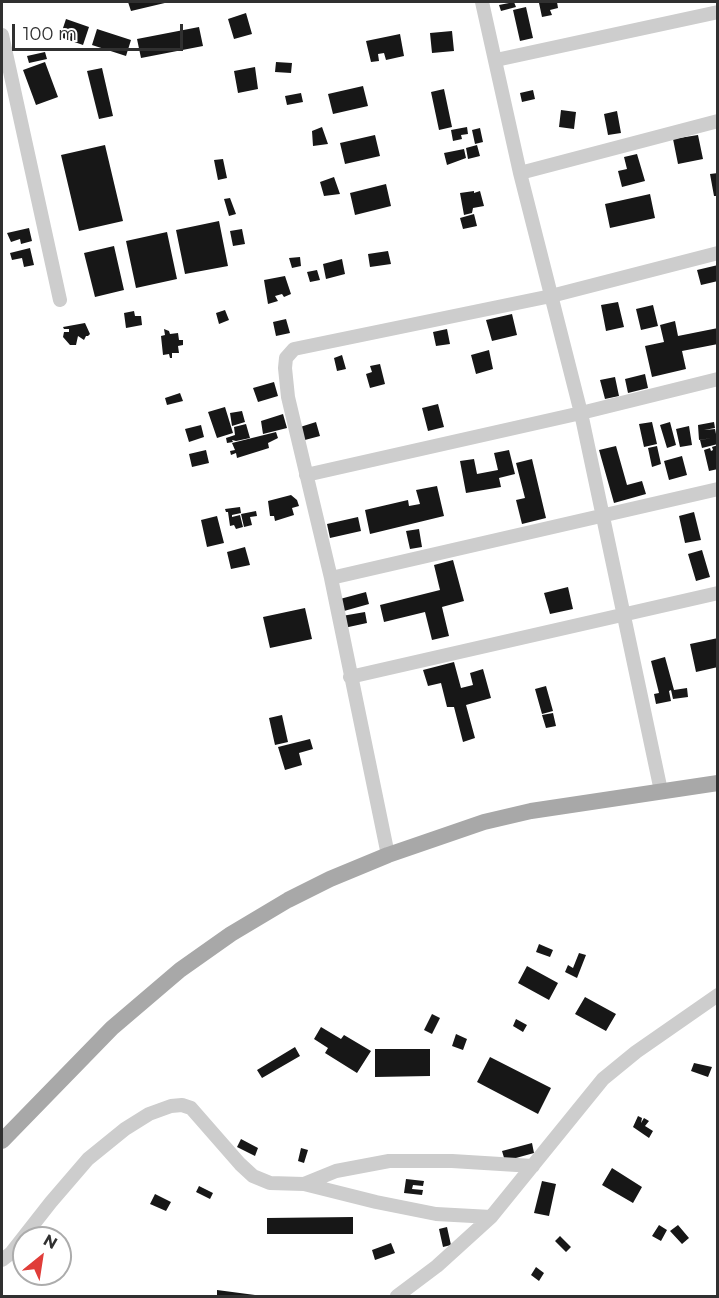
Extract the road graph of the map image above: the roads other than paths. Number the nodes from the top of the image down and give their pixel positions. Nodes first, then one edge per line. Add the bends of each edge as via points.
1 (482, 2) edge
2 (717, 12) edge
3 (2, 35) edge
4 (496, 60) junction
5 (717, 121) edge
6 (520, 173) junction
7 (717, 253) edge
8 (551, 296) junction
9 (60, 300) dead end
10 (717, 379) edge
11 (580, 413) junction
12 (306, 476) junction
13 (717, 489) edge
14 (602, 515) junction
15 (331, 578) junction
16 (717, 593) edge
17 (624, 615) junction
18 (350, 677) junction
19 (717, 783) edge
20 (661, 791) junction
21 (388, 855) junction
22 (717, 999) edge
23 (2, 1141) edge
24 (533, 1166) junction
25 (304, 1184) junction
26 (491, 1217) junction
27 (2, 1260) edge
28 (397, 1296) edge

1 - 4 street
2 - 4 street
3 - 9 street
4 - 6 street
5 - 6 street
6 - 8 street
7 - 8 street
8 - 11 street
8 - 12 street via 294,350 286,358 285,368
10 - 11 street
11 - 12 street
11 - 14 street
12 - 15 street
13 - 14 street
14 - 15 street
14 - 17 street
15 - 18 street
16 - 17 street
17 - 18 street
17 - 20 street
18 - 21 street
19 - 20 main road
20 - 21 main road via 484,822
21 - 23 main road via 288,900 180,970 112,1028
22 - 24 street via 636,1052 603,1079
24 - 25 street via 389,1161 336,1171
24 - 26 street
25 - 26 street via 436,1214
25 - 27 street via 270,1183 253,1176 191,1108 171,1106 133,1124 88,1160
26 - 28 street

